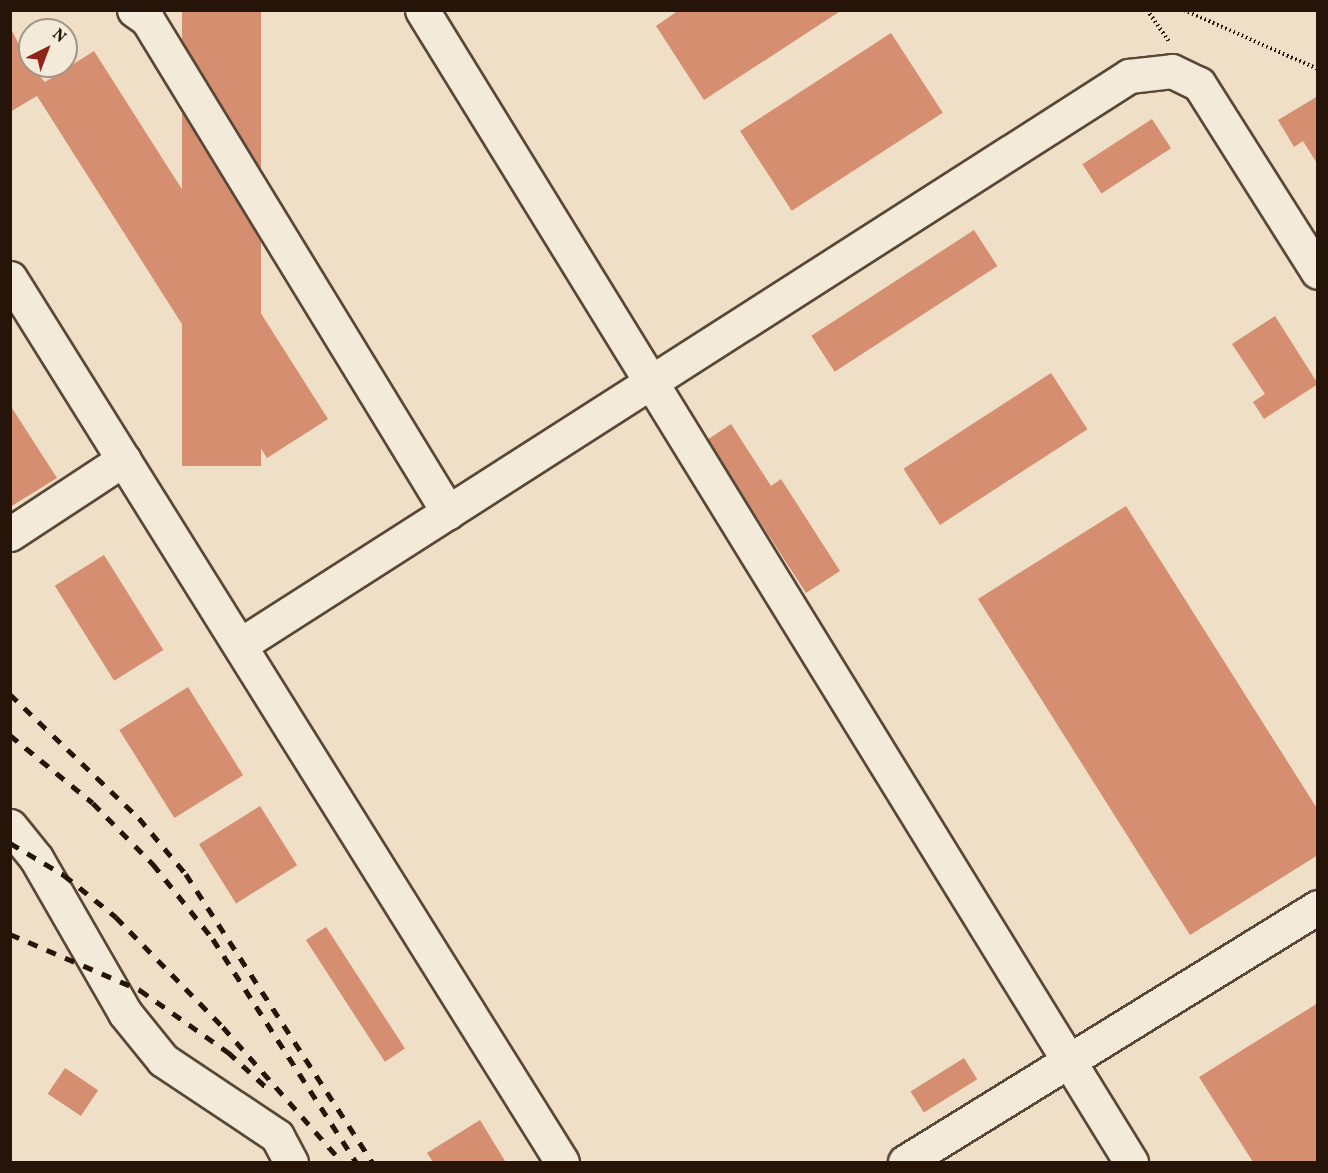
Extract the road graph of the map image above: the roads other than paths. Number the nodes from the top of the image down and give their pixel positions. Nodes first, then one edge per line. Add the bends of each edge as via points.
1 (134, 10) edge
2 (422, 10) edge
3 (1317, 272) edge
4 (10, 278) edge
5 (653, 381) junction
6 (124, 459) junction
7 (448, 512) junction
8 (10, 534) edge
9 (240, 645) junction
10 (10, 826) edge
11 (1317, 907) edge
12 (1069, 1060) junction
13 (291, 1162) edge
14 (562, 1162) edge
15 (904, 1162) edge
16 (1131, 1162) edge

1 - 7 lane via 147,19
2 - 5 lane
3 - 5 lane via 1199,84 1172,70 1129,76
4 - 6 lane
5 - 7 lane
5 - 12 lane
6 - 8 lane
6 - 9 lane
7 - 9 lane
9 - 14 lane
10 - 13 lane via 36,858 125,1013 163,1060 277,1136
11 - 12 lane
12 - 15 lane
12 - 16 lane

